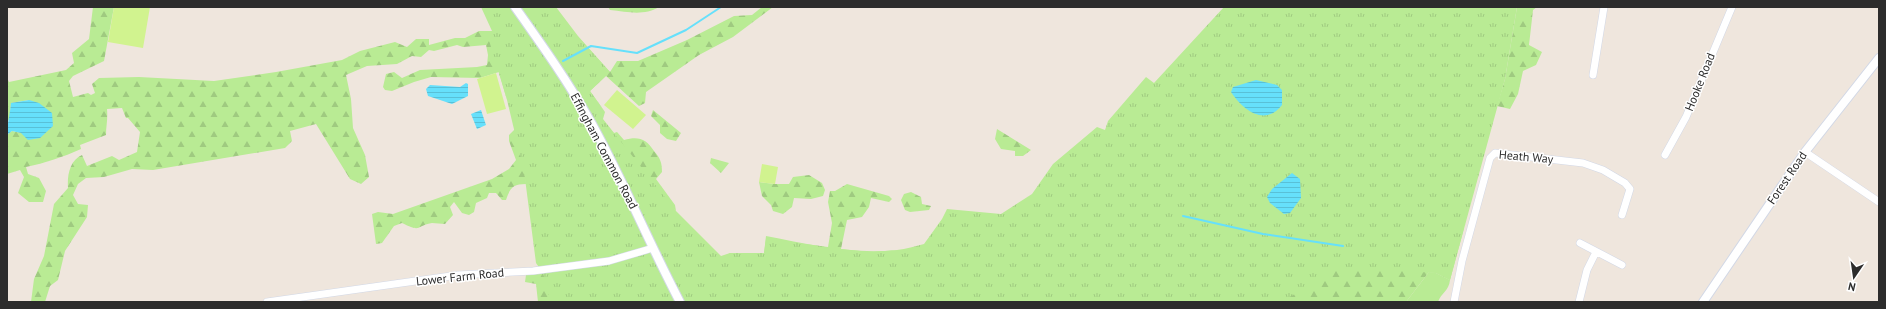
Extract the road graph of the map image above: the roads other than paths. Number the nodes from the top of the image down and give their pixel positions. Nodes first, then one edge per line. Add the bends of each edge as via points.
1 (515, 7) edge
2 (1604, 7) edge
3 (1732, 7) edge
4 (1879, 58) edge
5 (1593, 75) dead end
6 (1805, 152) junction
7 (1665, 155) dead end
8 (1879, 202) edge
9 (1622, 215) dead end
10 (1580, 243) dead end
11 (653, 248) junction
12 (1596, 252) junction
13 (1622, 265) dead end
14 (267, 302) edge
15 (680, 302) edge
16 (1454, 302) edge
17 (1580, 302) edge
18 (1703, 302) edge

1 - 11 street, Effingham Common Road via 552,59 592,125
2 - 5 street
3 - 7 street, Hooke Road via 1686,117
4 - 6 street, Forest Road
6 - 8 street
6 - 18 street, Forest Road
9 - 16 street, Heath Way via 1630,189 1603,170 1583,163 1495,153 1490,158 1468,237
10 - 12 street
11 - 14 street, Lower Farm Road via 609,261 533,271 458,274
11 - 15 street, Effingham Common Road
12 - 13 street
12 - 17 street via 1587,270

